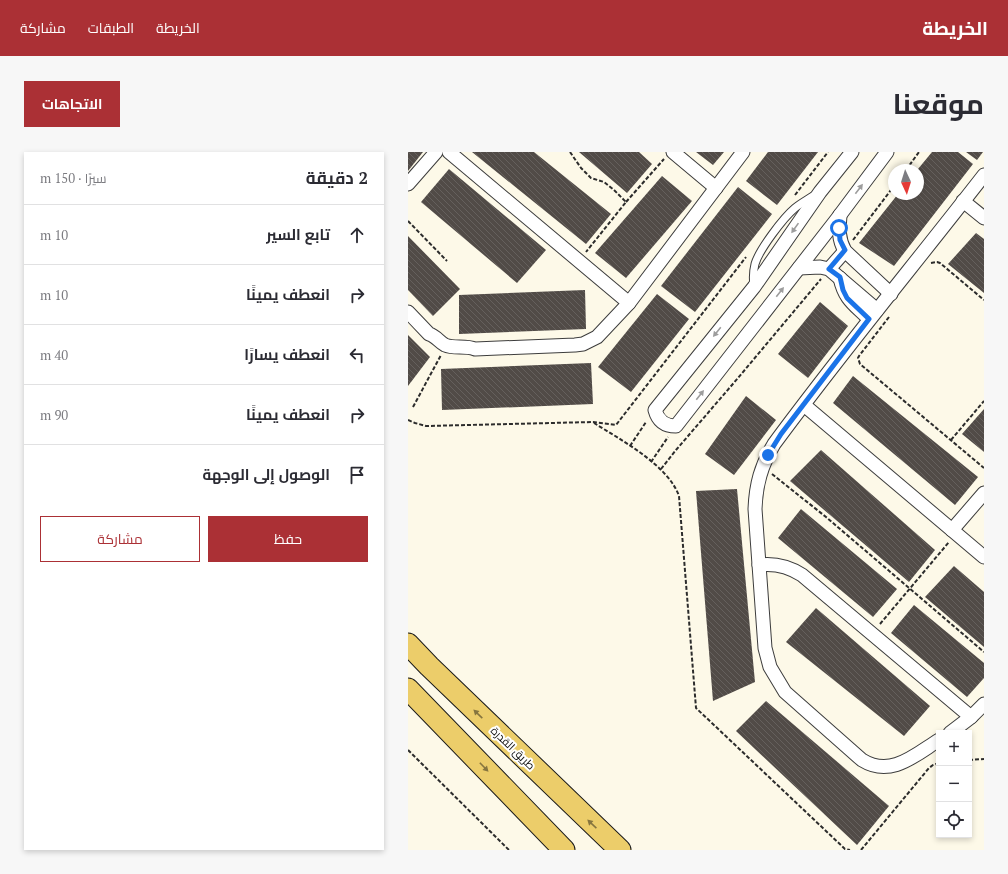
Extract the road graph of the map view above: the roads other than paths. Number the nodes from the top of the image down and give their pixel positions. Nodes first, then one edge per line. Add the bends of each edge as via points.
1 (436, 152) edge
2 (448, 152) edge
3 (743, 152) edge
4 (852, 152) edge
5 (887, 152) edge
6 (669, 155) edge
7 (984, 175) edge
8 (408, 184) edge
9 (716, 188) junction
10 (963, 201) junction
11 (840, 214) junction
12 (984, 218) edge
13 (845, 250) junction
14 (799, 268) junction
15 (829, 269) junction
16 (891, 294) junction
17 (629, 302) junction
18 (408, 312) edge
19 (873, 315) junction
20 (430, 334) junction
21 (475, 349) junction
22 (804, 405) junction
23 (984, 493) edge
24 (954, 532) junction
25 (984, 557) edge
26 (759, 565) junction
27 (408, 644) edge
28 (408, 689) edge
29 (984, 704) edge
30 (971, 717) junction
31 (954, 730) edge
32 (936, 742) edge
33 (564, 850) edge
34 (620, 850) edge

1 - 8 street
2 - 17 street
3 - 9 street
4 -> 14 street via 820,192 754,287 655,410 662,422 676,426
11 -> 5 street
6 - 9 street
7 - 10 street
9 - 17 street
10 - 12 street
10 - 16 street
11 - 13 street via 839,234
11 - 14 street
13 - 15 street
13 - 16 street
14 - 15 street
15 - 19 street via 840,277
16 - 19 street
17 - 21 street via 603,332 583,344
18 - 20 street
19 - 22 street
20 - 21 street via 446,345
20 - 21 street via 431,340 444,350 464,352
22 - 24 street
22 - 26 street via 774,444 762,466 755,509
23 - 24 street
24 - 25 street
26 - 30 street via 777,565 802,574
26 - 32 street via 765,648 770,667 785,692 862,760 873,766 899,764
34 -> 27 main road, طريق القدرة
28 -> 33 main road
29 - 30 street
30 - 31 street

